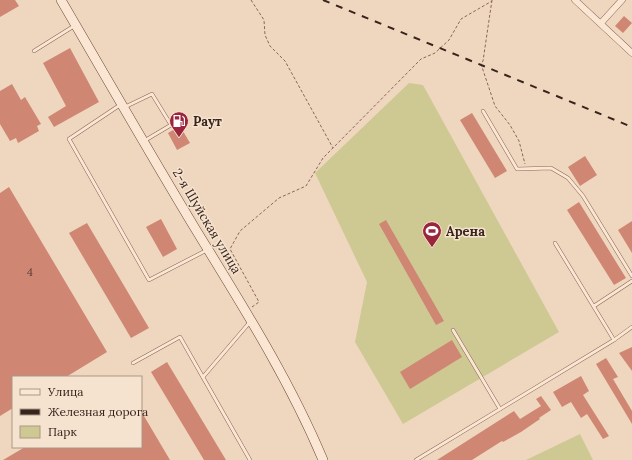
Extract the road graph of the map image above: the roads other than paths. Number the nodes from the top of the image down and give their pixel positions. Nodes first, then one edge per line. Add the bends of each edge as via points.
1 (61, 0) edge
2 (575, 0) edge
3 (622, 0) edge
4 (600, 23) junction
5 (76, 26) junction
6 (34, 51) dead end
7 (632, 53) edge
8 (122, 106) junction
9 (483, 111) dead end
10 (143, 142) junction
11 (555, 243) dead end
12 (208, 249) junction
13 (632, 276) edge
14 (632, 281) edge
15 (594, 306) junction
16 (252, 320) junction
17 (632, 327) edge
18 (452, 330) dead end
19 (614, 340) junction
20 (133, 363) dead end
21 (203, 377) junction
22 (500, 409) junction
23 (250, 460) edge
24 (323, 460) edge
25 (416, 460) edge

1 - 5 street, 2-я Шуйская улица
2 - 4 street
3 - 4 street
4 - 7 street
5 - 6 lane
5 - 8 street, 2-я Шуйская улица
8 - 10 street, 2-я Шуйская улица
8 - 10 lane via 152,94 172,125
8 - 12 lane via 69,139 150,280
9 - 13 lane via 517,169 551,168 568,178 583,196
10 - 12 street, 2-я Шуйская улица
11 - 15 lane
12 - 16 street, 2-я Шуйская улица
14 - 15 lane
15 - 19 lane
16 - 21 lane
16 - 24 street, 2-я Шуйская улица via 295,398
17 - 19 lane
18 - 22 lane
19 - 22 lane
20 - 21 lane via 180,337
21 - 23 lane
22 - 25 lane

